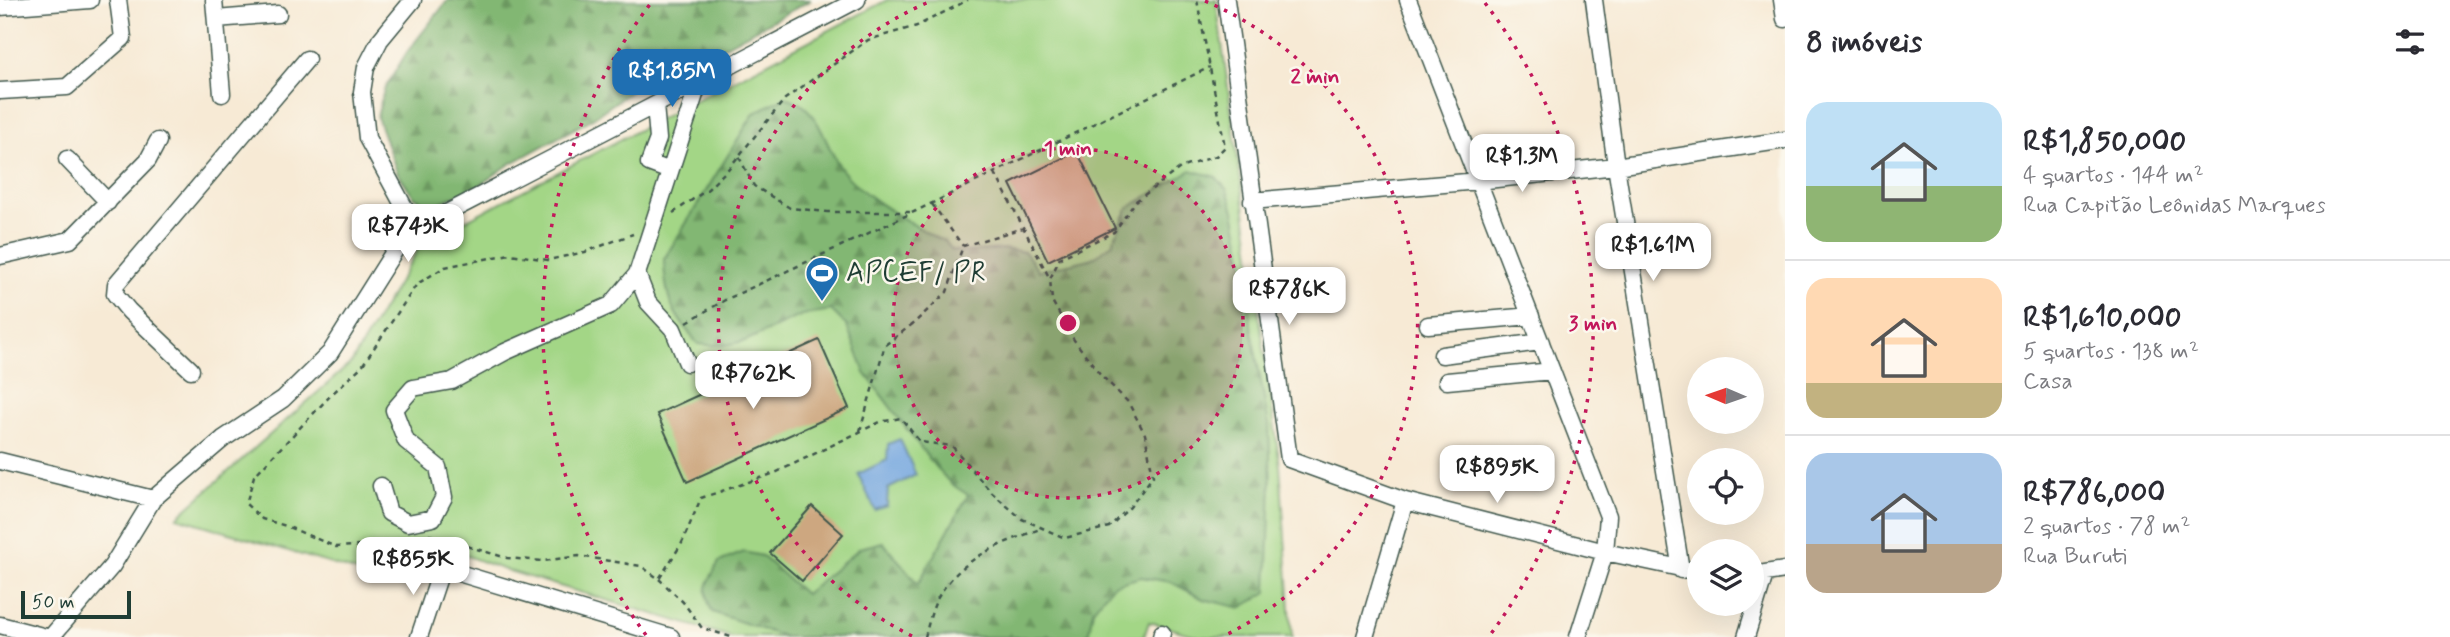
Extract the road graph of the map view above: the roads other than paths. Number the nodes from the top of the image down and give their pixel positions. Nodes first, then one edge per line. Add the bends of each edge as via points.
1 (90, 0) edge
2 (118, 0) edge
3 (214, 0) edge
4 (413, 0) edge
5 (857, 0) edge
6 (1226, 0) edge
7 (1408, 0) edge
8 (1594, 0) edge
9 (1782, 0) edge
10 (0, 7) edge
11 (278, 14) dead end
12 (215, 19) junction
13 (1785, 19) edge
14 (307, 59) dead end
15 (699, 82) junction
16 (0, 91) edge
17 (222, 94) dead end
18 (655, 104) junction
19 (658, 139) junction
20 (1785, 140) edge
21 (158, 141) dead end
22 (679, 147) junction
23 (67, 159) dead end
24 (1616, 166) junction
25 (670, 171) junction
26 (1478, 181) junction
27 (1252, 201) junction
28 (108, 202) junction
29 (416, 229) junction
30 (0, 256) edge
31 (637, 274) junction
32 (1531, 316) junction
33 (1428, 326) dead end
34 (1541, 342) junction
35 (1442, 355) dead end
36 (687, 363) dead end
37 (191, 370) dead end
38 (1552, 371) junction
39 (1447, 381) dead end
40 (0, 461) edge
41 (381, 486) dead end
42 (153, 499) junction
43 (1405, 500) junction
44 (1605, 552) junction
45 (1681, 570) junction
46 (1785, 570) edge
47 (1687, 571) edge
48 (1764, 573) edge
49 (1750, 616) edge
50 (0, 625) edge
51 (660, 635) edge
52 (46, 637) edge
53 (51, 637) edge
54 (419, 637) edge
55 (1365, 637) edge
56 (1578, 637) edge
57 (1746, 637) edge

1 - 10 street
2 - 16 street via 123,38 67,88
3 - 12 street
4 - 29 street via 380,40 366,67 362,92 367,138
5 - 15 street
6 - 27 street
7 - 26 street
8 - 24 street
9 - 13 street
11 - 12 street
12 - 17 street
14 - 37 street via 116,284 115,294 129,311
15 - 18 street
15 - 22 street
18 - 19 street
18 - 29 street
19 - 22 street
19 - 25 street via 649,163
20 - 24 street
21 - 28 street via 148,160
22 - 25 street
23 - 28 street
24 - 26 street
24 - 45 street
25 - 31 street
26 - 27 street
26 - 32 street
27 - 43 street via 1289,459
28 - 30 street via 70,240
29 - 42 street via 396,250 330,353 283,399 223,439
31 - 36 street via 648,302 673,330
31 - 41 street via 611,305 452,381 413,388 394,410 406,441 438,467 444,497 433,518 408,523 389,513
32 - 33 street
32 - 34 street
34 - 35 street
34 - 38 street
38 - 39 street
38 - 44 street via 1608,516
40 - 42 street
42 - 53 street via 112,566
43 - 44 street
43 - 55 street
44 - 45 street
44 - 56 street
45 - 47 street
46 - 48 street
49 - 57 street
50 - 52 street
51 - 54 street via 442,568

